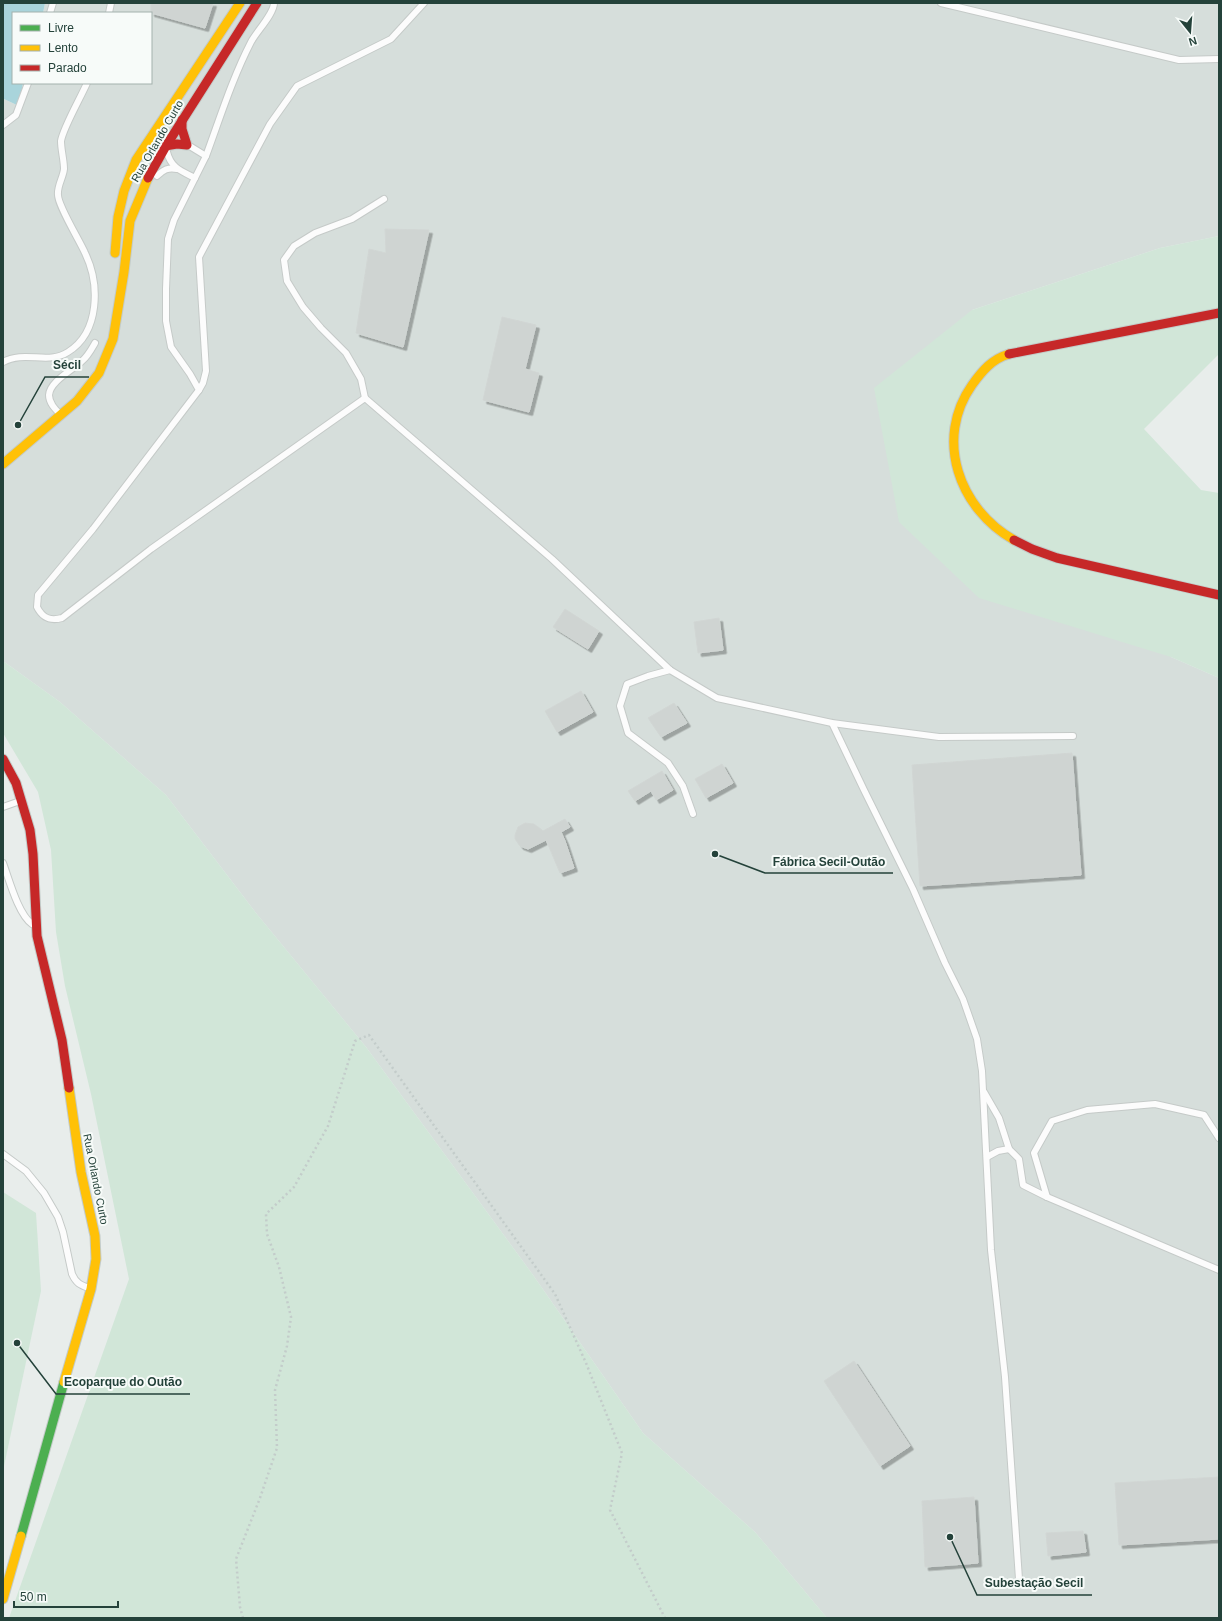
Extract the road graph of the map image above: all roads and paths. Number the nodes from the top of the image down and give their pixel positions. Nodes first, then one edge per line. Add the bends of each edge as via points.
1 (240, 3) edge
2 (258, 3) edge
3 (274, 3) edge
4 (424, 3) edge
5 (941, 3) edge
6 (1219, 59) edge
7 (200, 76) dead end
8 (28, 84) edge
9 (87, 84) edge
10 (182, 120) junction
11 (3, 124) edge
12 (167, 132) dead end
13 (187, 145) junction
14 (166, 146) junction
15 (206, 156) junction
16 (136, 160) junction
17 (177, 169) junction
18 (195, 178) junction
19 (384, 199) dead end
20 (141, 213) dead end
21 (136, 227) dead end
22 (124, 272) junction
23 (118, 307) junction
24 (1219, 313) edge
25 (95, 343) dead end
26 (3, 362) edge
27 (199, 390) junction
28 (365, 398) junction
29 (60, 416) junction
30 (3, 464) edge
31 (1219, 595) edge
32 (670, 670) junction
33 (832, 723) junction
34 (1073, 736) dead end
35 (3, 760) edge
36 (22, 800) junction
37 (3, 807) edge
38 (693, 814) dead end
39 (3, 863) edge
40 (36, 926) junction
41 (983, 1090) junction
42 (1219, 1138) edge
43 (1009, 1149) junction
44 (3, 1154) edge
45 (987, 1157) junction
46 (1046, 1197) junction
47 (1219, 1270) edge
48 (91, 1289) junction
49 (1018, 1579) dead end
50 (3, 1599) edge
51 (242, 1618) edge
52 (665, 1618) edge

1 - 7 lane
1 - 16 main road, Rua Orlando Curto
2 - 10 main road, Rua Orlando Curto
3 - 15 lane via 234,77
4 - 27 lane via 391,39 297,86 270,124 199,257 206,371
5 - 6 lane via 1179,60
8 - 11 lane via 16,115
9 - 26 lane via 61,142 64,170 58,197 90,264 95,294 93,314 86,334 78,345 67,353 51,358 19,356
10 - 13 main road
10 - 14 main road, Rua Orlando Curto
12 - 14 lane
13 - 14 main road
13 - 15 lane
14 - 16 main road via 146,151
14 - 17 lane via 168,157
14 - 22 main road, Rua Orlando Curto via 145,183 133,212
15 - 18 lane
16 - 23 main road, Rua Orlando Curto via 124,191 117,223 115,242
17 - 18 lane
17 - 20 lane via 163,170 156,177
18 - 27 lane via 174,220 168,239 166,321 171,346
19 - 28 lane via 352,219 315,233 294,246 284,260 287,281 303,307 346,353 360,379
21 - 22 lane
22 - 23 main road, Rua Orlando Curto
23 - 29 main road, Rua Orlando Curto via 113,339 104,364 87,390
24 - 31 main road via 1021,351 994,361 982,372 963,400 957,418 954,446 958,473 967,495 988,521 1009,538 1057,558
25 - 29 lane via 81,363 61,378 50,391 50,401
27 - 28 lane via 93,529 38,595 37,607 44,617 55,620 62,618 151,549
28 - 32 lane via 552,559
29 - 30 main road, Rua Orlando Curto
32 - 33 lane via 717,698
32 - 38 lane via 627,684 620,706 628,733 668,763 683,786
33 - 34 lane via 939,737
33 - 41 lane via 963,999 977,1039
35 - 36 main road, Rua Orlando Curto
36 - 37 lane
36 - 40 main road, Rua Orlando Curto via 33,854
39 - 40 lane via 25,916
40 - 48 main road, Rua Orlando Curto via 62,1040 80,1172 95,1236 96,1259
41 - 43 lane via 999,1118
41 - 45 lane
42 - 46 lane via 1204,1115 1155,1104 1087,1110 1052,1121 1034,1153
43 - 45 lane
43 - 46 lane via 1019,1159 1023,1185
44 - 48 lane via 26,1171 44,1193 58,1217 74,1280
45 - 49 lane via 991,1250 1005,1377
46 - 47 lane
48 - 50 main road, Rua Orlando Curto
51 - 52 path via 236,1559 277,1448 275,1390 287,1346 291,1317 279,1267 267,1234 266,1214 294,1187 328,1126 355,1041 369,1035 555,1294 622,1453 610,1510

